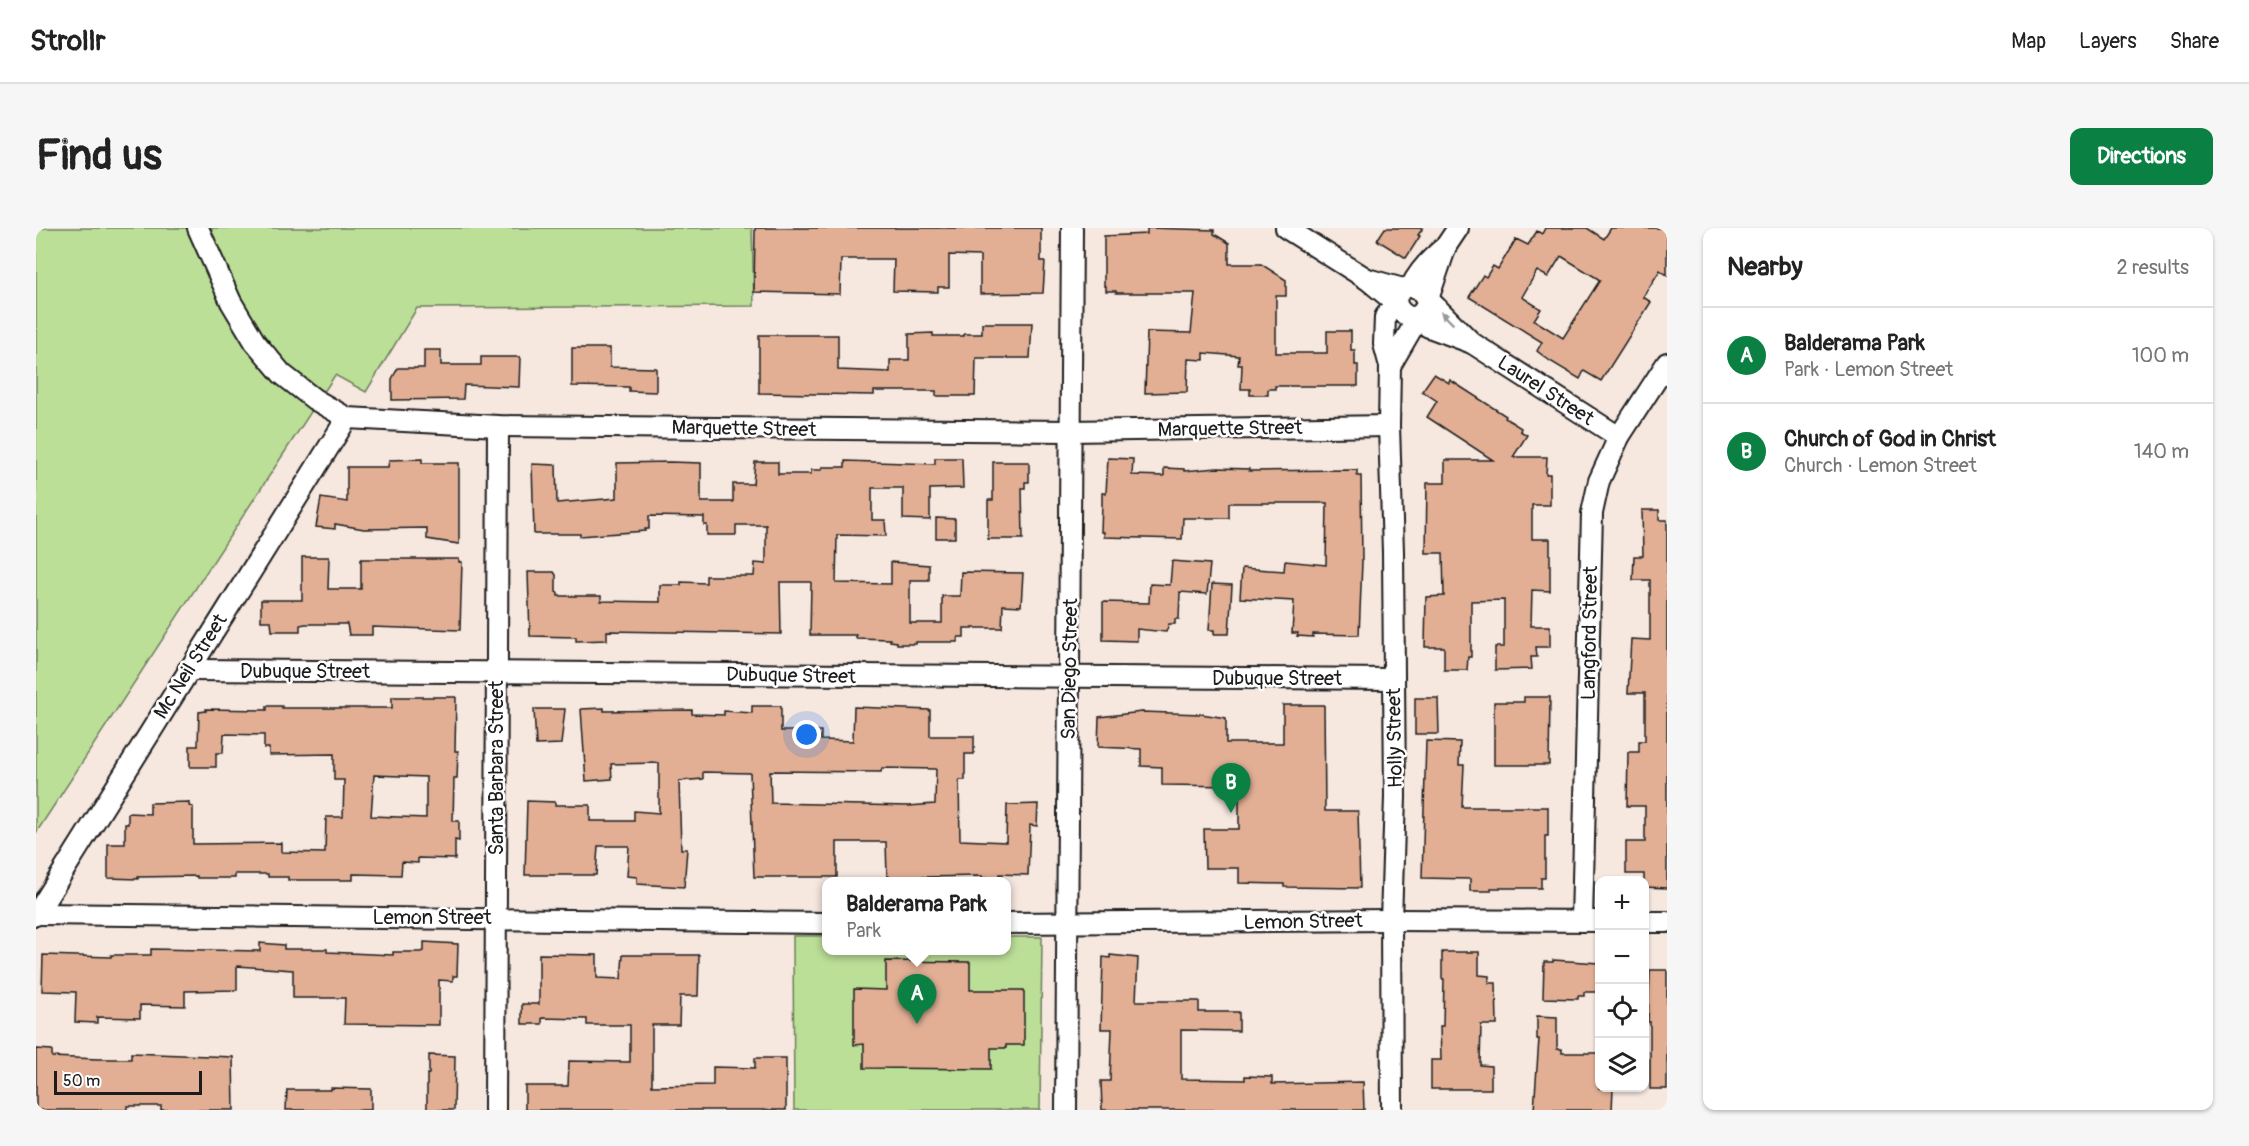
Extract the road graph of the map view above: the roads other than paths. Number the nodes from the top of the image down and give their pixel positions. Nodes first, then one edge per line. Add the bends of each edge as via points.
1 (198, 228) edge
2 (1072, 228) edge
3 (1286, 228) edge
4 (1458, 228) edge
5 (1446, 246) junction
6 (1404, 293) junction
7 (1427, 302) junction
8 (1413, 317) junction
9 (1472, 343) junction
10 (1667, 363) edge
11 (1390, 366) junction
12 (346, 418) junction
13 (498, 426) junction
14 (1389, 426) junction
15 (1070, 431) junction
16 (1619, 437) junction
17 (188, 670) junction
18 (497, 672) junction
19 (1069, 677) junction
20 (1394, 679) junction
21 (36, 915) edge
22 (495, 918) junction
23 (1391, 920) junction
24 (1591, 921) edge
25 (1649, 922) edge
26 (1667, 922) edge
27 (822, 923) edge
28 (1011, 923) edge
29 (1068, 923) junction
30 (495, 1110) edge
31 (1066, 1110) edge
32 (1392, 1110) edge

1 - 12 street, Marquette Street via 231,302 255,342 282,374
2 - 15 street, San Diego Street
3 - 6 street, Laurel Street via 1367,279
4 - 5 street, Holly Street
5 - 6 street, Holly Street via 1430,258
5 - 7 street, Holly Street
6 - 7 street, Laurel Street via 1419,289
6 - 8 street, Laurel Street via 1400,311
6 - 11 street, Holly Street via 1385,316 1384,344
7 - 8 street via 1425,309
9 -> 7 street, Laurel Street
8 - 9 street, Laurel Street
8 - 11 street, Holly Street via 1411,330
9 - 16 street, Laurel Street
10 - 16 street, Langford Street
11 - 14 street, Holly Street
12 - 13 street, Marquette Street
12 - 17 street, Mc Neil Street
13 - 15 street, Marquette Street
13 - 18 street, Santa Barbara Street
14 - 15 street, Marquette Street
14 - 20 street, Holly Street
15 - 19 street, San Diego Street
16 - 24 street, Langford Street via 1599,481 1592,513
17 - 18 street, Dubuque Street
17 - 21 street, Mc Neil Street
18 - 19 street, Dubuque Street
18 - 22 street, Santa Barbara Street
19 - 20 street, Dubuque Street
19 - 29 street, San Diego Street
20 - 23 street, Holly Street
21 - 22 street, Lemon Street
22 - 27 street, Lemon Street
22 - 30 street, Santa Barbara Street
23 - 24 street, Lemon Street
23 - 29 street, Lemon Street
23 - 32 street, Holly Street
25 - 26 street
28 - 29 street, Lemon Street
29 - 31 street, San Diego Street

